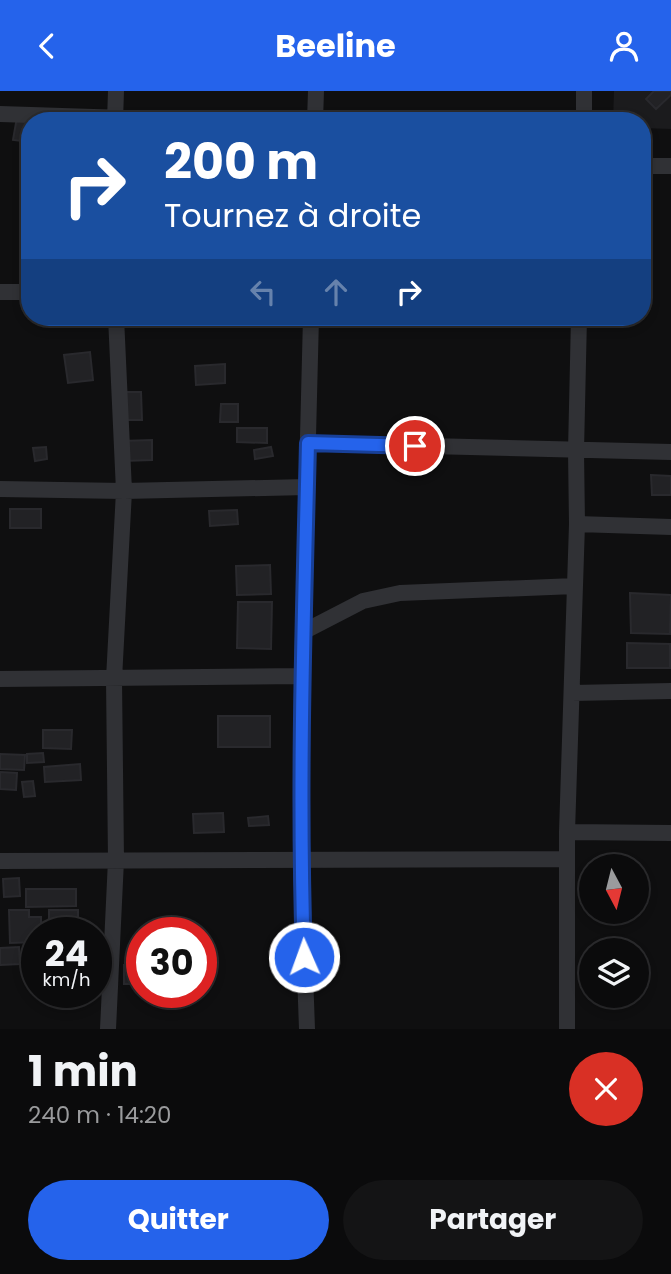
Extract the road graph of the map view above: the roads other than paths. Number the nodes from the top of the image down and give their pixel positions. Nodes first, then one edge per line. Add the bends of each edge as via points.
1 (116, 91) edge
2 (316, 91) edge
3 (584, 91) edge
4 (115, 112) edge
5 (315, 112) edge
6 (584, 112) edge
7 (0, 114) edge
8 (21, 115) edge
9 (651, 166) edge
10 (671, 166) edge
11 (0, 292) edge
12 (21, 292) edge
13 (116, 326) edge
14 (311, 326) edge
15 (579, 326) edge
16 (308, 443) junction
17 (576, 451) junction
18 (671, 452) edge
19 (307, 488) junction
20 (0, 489) edge
21 (124, 491) junction
22 (577, 523) junction
23 (671, 527) edge
24 (575, 586) junction
25 (303, 632) junction
26 (302, 676) junction
27 (0, 679) edge
28 (114, 679) junction
29 (671, 691) edge
30 (572, 693) junction
31 (567, 832) junction
32 (671, 833) edge
33 (567, 859) junction
34 (116, 860) junction
35 (301, 860) junction
36 (0, 861) edge
37 (108, 1029) edge
38 (307, 1029) edge
39 (567, 1029) edge

1 - 4 street
2 - 5 street
3 - 6 street
7 - 8 street
9 - 10 street
11 - 12 street
13 - 21 street
14 - 16 street
15 - 17 street
16 - 17 street
16 - 19 street
17 - 18 street
17 - 22 street
19 - 21 street
19 - 25 street
20 - 21 street
21 - 28 street
22 - 23 street
22 - 24 street
24 - 25 street via 400,593 363,601
24 - 30 street
25 - 26 street
26 - 28 street
26 - 35 street
27 - 28 street
28 - 34 street
29 - 30 street
30 - 31 street
31 - 32 street
31 - 33 street
33 - 35 street
33 - 39 street
34 - 35 street
34 - 36 street
34 - 37 street
35 - 38 street

